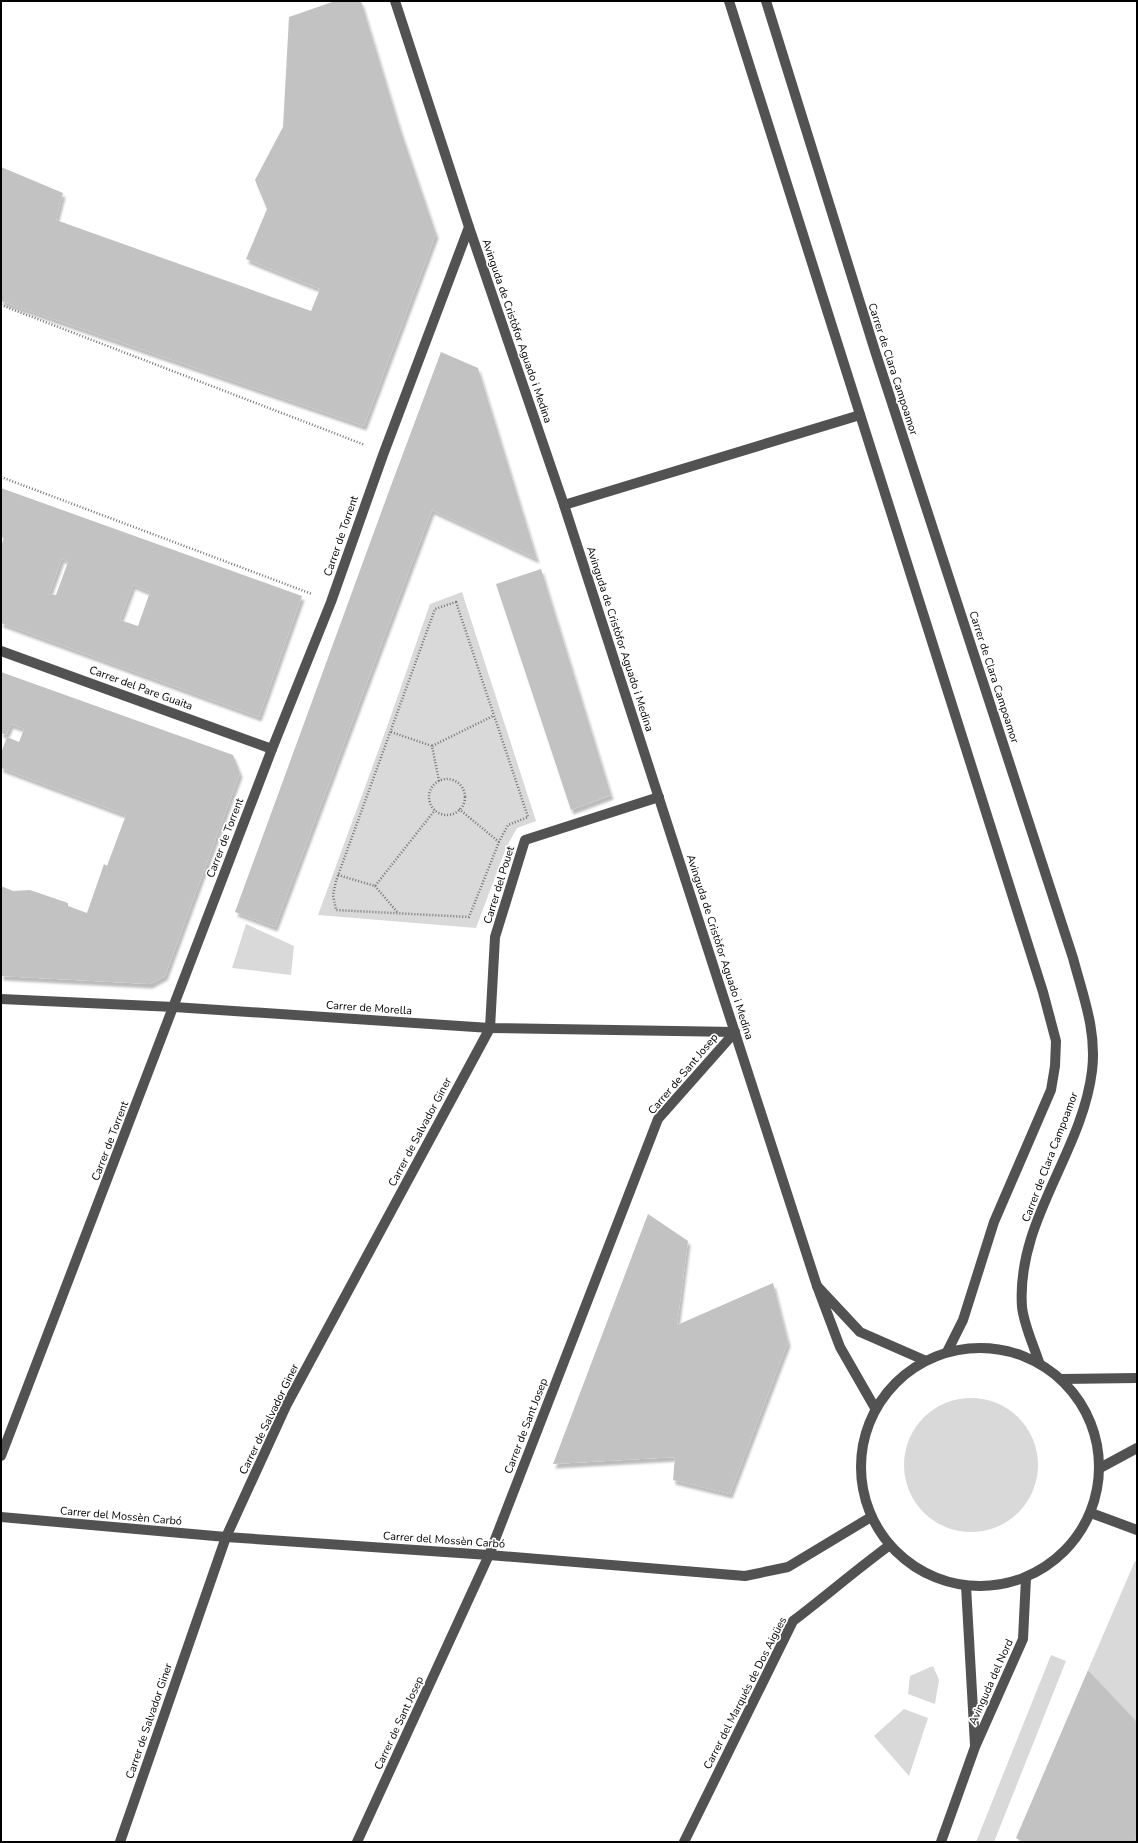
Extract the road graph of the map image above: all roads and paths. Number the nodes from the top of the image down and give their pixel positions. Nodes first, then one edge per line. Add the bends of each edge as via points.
1 (395, 1) edge
2 (729, 1) edge
3 (766, 1) edge
4 (469, 228) junction
5 (1, 305) edge
6 (860, 415) junction
7 (383, 455) junction
8 (1, 478) edge
9 (564, 505) junction
10 (331, 602) junction
11 (1, 651) edge
12 (493, 716) junction
13 (390, 732) junction
14 (432, 746) junction
15 (272, 748) junction
16 (439, 781) junction
17 (658, 797) junction
18 (435, 810) junction
19 (460, 810) junction
20 (499, 842) junction
21 (502, 845) dead end
22 (338, 875) junction
23 (375, 886) junction
24 (398, 913) junction
25 (1, 999) edge
26 (174, 1007) junction
27 (490, 1028) junction
28 (735, 1032) junction
29 (817, 1286) junction
30 (947, 1352) junction
31 (924, 1360) junction
32 (1039, 1362) junction
33 (1137, 1378) edge
34 (1062, 1379) junction
35 (875, 1408) junction
36 (1137, 1448) edge
37 (1, 1456) edge
38 (1100, 1468) junction
39 (1091, 1513) junction
40 (872, 1517) junction
41 (1, 1518) edge
42 (1137, 1530) edge
43 (226, 1537) junction
44 (890, 1545) junction
45 (489, 1555) junction
46 (1026, 1578) junction
47 (966, 1586) junction
48 (975, 1747) junction
49 (120, 1842) edge
50 (358, 1842) edge
51 (684, 1842) edge
52 (941, 1842) edge

1 - 4 street, Avinguda de Cristòfor Aguado i Medina
2 - 6 street
3 - 32 street, Carrer de Clara Campoamor via 877,358 1073,958 1092,1031 1093,1058 1087,1102 1031,1236 1023,1279 1022,1308
4 - 7 street, Carrer de Torrent
4 - 9 street, Avinguda de Cristòfor Aguado i Medina
5 - 7 path via 363,444
6 - 9 street
6 - 30 street via 1043,992 1056,1041 1051,1090 994,1222 963,1320
7 - 10 street, Carrer de Torrent
8 - 10 path
9 - 17 street, Avinguda de Cristòfor Aguado i Medina
10 - 15 street, Carrer de Torrent
11 - 15 street, Carrer del Pare Guaita
12 - 13 path via 456,602 436,609
12 - 14 path
12 - 20 path via 528,818 508,825
13 - 14 path
13 - 22 path
14 - 16 path
15 - 26 street, Carrer de Torrent
16 - 18 path via 429,795 429,801
16 - 19 path via 450,779 460,785 465,796
17 - 27 street, Carrer del Pouet via 525,840 495,937
17 - 28 street, Avinguda de Cristòfor Aguado i Medina
18 - 19 path via 447,815
18 - 23 path
19 - 20 path
20 - 21 path
20 - 24 path via 469,917
22 - 23 path
22 - 24 path via 333,895 336,910
23 - 24 path
25 - 26 street, Carrer de Morella
26 - 27 street, Carrer de Morella
26 - 37 street, Carrer de Torrent
27 - 28 street, Carrer de Morella
27 - 43 street, Carrer de Salvador Giner via 287,1404
28 - 29 street, Avinguda de Cristòfor Aguado i Medina
28 - 45 street, Carrer de Sant Josep via 658,1119
29 - 31 street, Avinguda de Cristòfor Aguado i Medina via 860,1332
29 - 35 street, Avinguda de Cristòfor Aguado i Medina via 840,1348
30 - 31 street
30 - 32 street via 962,1347 1001,1348
31 - 35 street via 896,1381
32 - 34 street
33 - 34 street
34 - 38 street via 1086,1411 1096,1435
35 - 40 street via 863,1443 861,1481
36 - 38 street
38 - 39 street via 1098,1491
39 - 42 street
39 - 46 street via 1075,1540 1054,1562
40 - 44 street
40 - 45 street, Carrer del Mossèn Carbó via 788,1567 745,1576
41 - 43 street, Carrer del Mossèn Carbó
43 - 45 street, Carrer del Mossèn Carbó
43 - 49 street, Carrer de Salvador Giner
44 - 47 street via 912,1565 937,1579
44 - 51 street, Carrer del Marqués de Dos Aigües via 793,1621
45 - 50 street, Carrer de Sant Josep
46 - 47 street via 996,1586
46 - 48 street, Avinguda del Nord via 1023,1639
47 - 48 street, Avinguda del Nord
48 - 52 street, Avinguda del Nord

